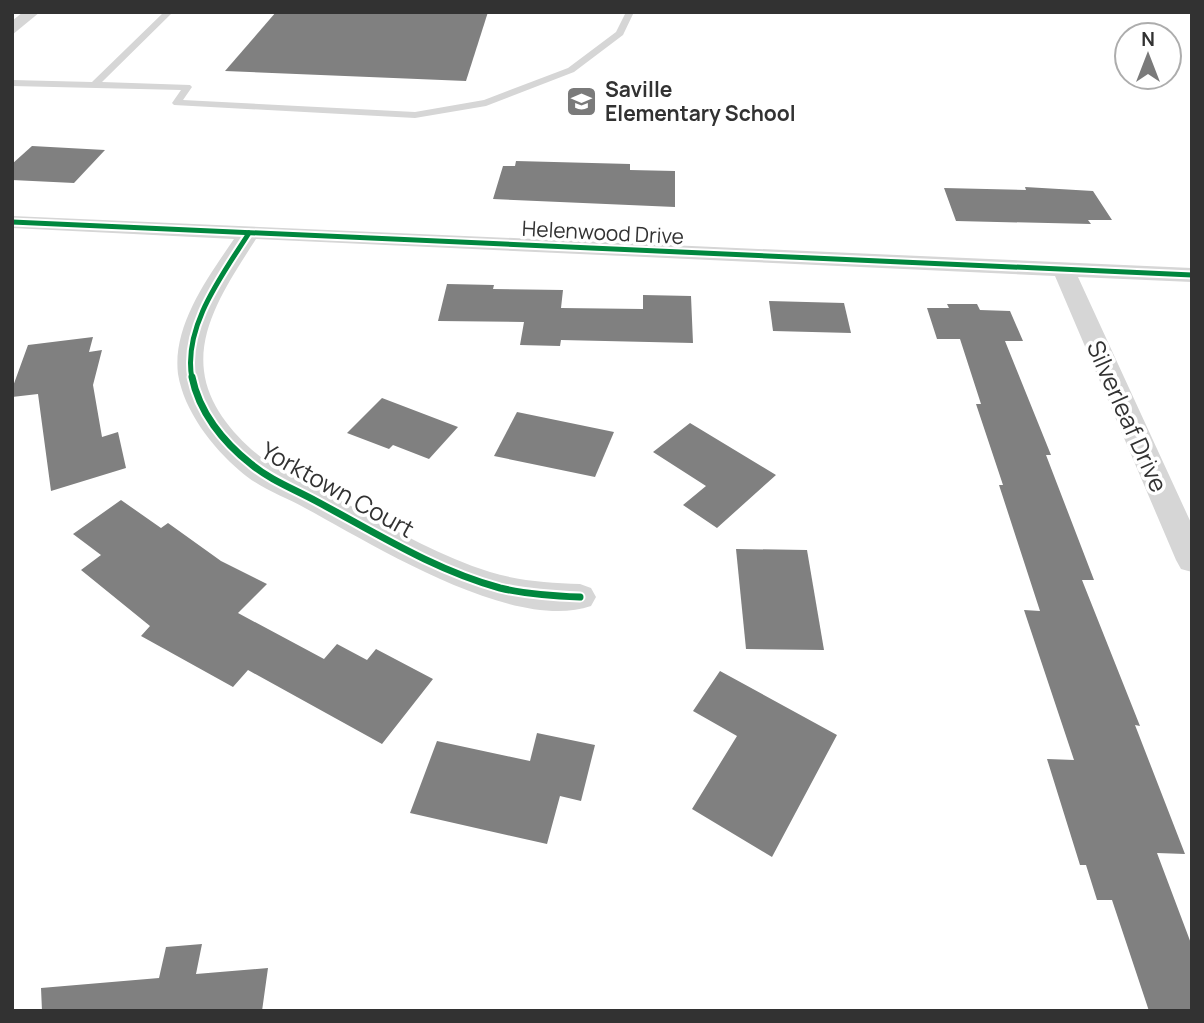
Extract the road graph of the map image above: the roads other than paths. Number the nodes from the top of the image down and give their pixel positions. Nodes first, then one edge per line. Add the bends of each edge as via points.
1 (32, 12) edge
2 (169, 12) edge
3 (630, 12) edge
4 (12, 30) edge
5 (12, 83) edge
6 (95, 84) junction
7 (12, 222) edge
8 (249, 233) junction
9 (1064, 271) junction
10 (1192, 275) edge
11 (1192, 560) edge
12 (580, 597) dead end

1 - 4 street
2 - 6 lane
3 - 6 lane via 620,33 571,70 486,103 415,115 177,103 187,87
5 - 6 lane
7 - 8 street, Helenwood Drive
8 - 9 street, Helenwood Drive
8 - 12 street, Yorktown Court via 213,289 192,355 190,370 198,399 220,436 252,466 423,559 491,585
9 - 10 street, Helenwood Drive
9 - 11 street, Silverleaf Drive

